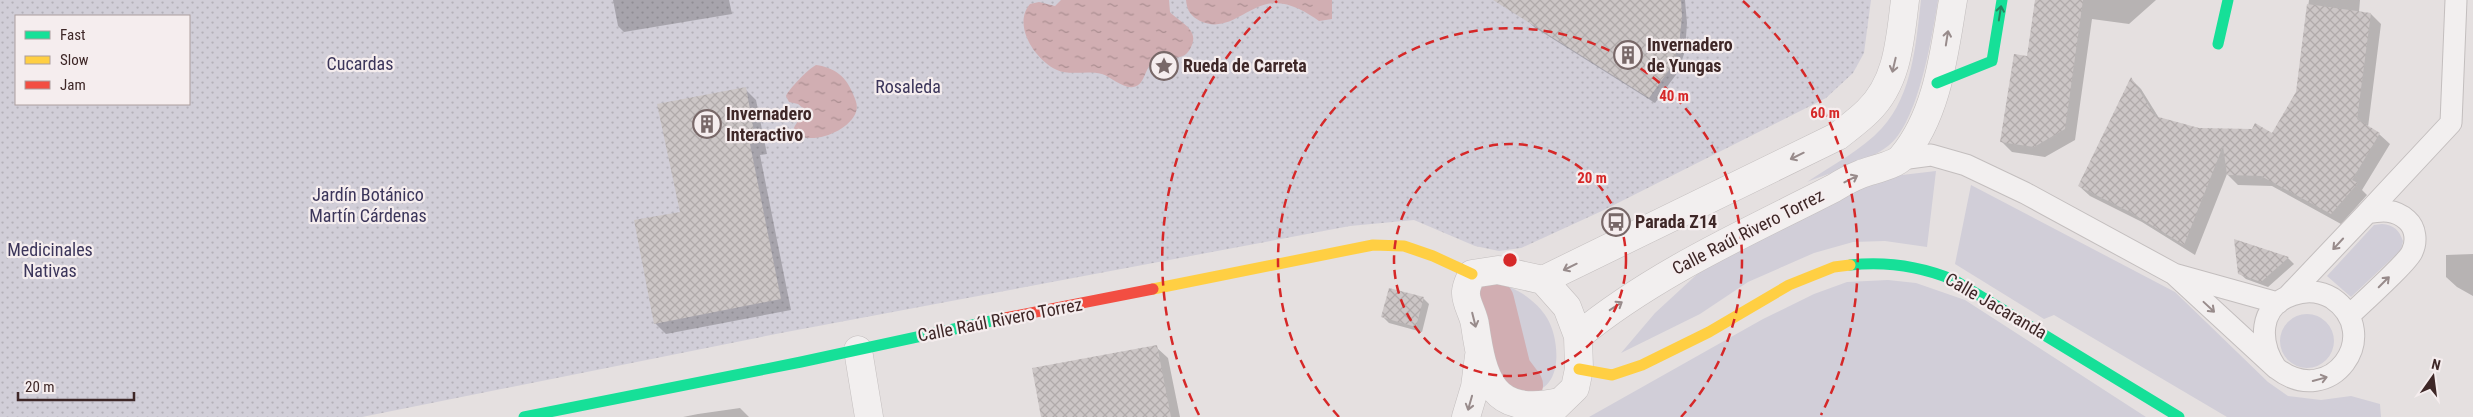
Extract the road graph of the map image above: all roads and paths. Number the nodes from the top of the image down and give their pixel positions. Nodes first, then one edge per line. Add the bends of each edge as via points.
1 (1905, 0) edge
2 (1953, 0) edge
3 (2002, 0) edge
4 (2228, 0) edge
5 (2456, 0) edge
6 (2218, 44) dead end
7 (1937, 83) junction
8 (1901, 159) junction
9 (2367, 213) junction
10 (1472, 274) junction
11 (2174, 274) junction
12 (1543, 280) junction
13 (2284, 299) junction
14 (2349, 316) junction
15 (1578, 336) junction
16 (858, 350) junction
17 (1479, 355) junction
18 (1579, 368) junction
19 (2276, 368) junction
20 (1552, 410) edge
21 (524, 417) edge
22 (869, 417) edge
23 (1466, 417) edge
24 (2179, 417) edge

1 -> 12 street via 1893,73 1885,91 1868,112 1838,136
7 -> 2 street
7 -> 3 street via 1992,61
4 - 6 street
5 - 9 lane via 2451,123
7 - 8 street via 1919,135
8 - 11 lane via 1932,155 1966,165 2025,193
15 -> 8 street, Calle Raúl Rivero Torrez via 1608,311 1663,275 1859,175
9 -> 13 lane
14 -> 9 lane via 2412,254 2416,237 2409,222 2398,213 2382,210
10 - 12 street via 1498,270
10 - 16 street, Calle Raúl Rivero Torrez via 1404,246 1373,245
10 -> 17 street via 1466,293 1475,322
11 - 13 lane
11 -> 19 lane
12 - 15 street via 1567,307
13 - 14 lane via 2302,292 2316,292 2341,305
13 - 19 lane via 2269,314 2264,327 2263,342 2267,356
19 -> 14 lane via 2287,377 2300,381 2315,382 2329,377 2349,358 2353,344
15 - 18 street
16 - 21 street, Calle Raúl Rivero Torrez
16 - 22 street
17 - 20 street via 1492,389 1504,401 1523,408
17 -> 23 street via 1475,387
18 - 20 street via 1575,388
18 - 24 street, Calle Jacaranda via 1612,375 1642,365 1708,332 1789,285 1834,267 1870,263 1905,265 1954,280

